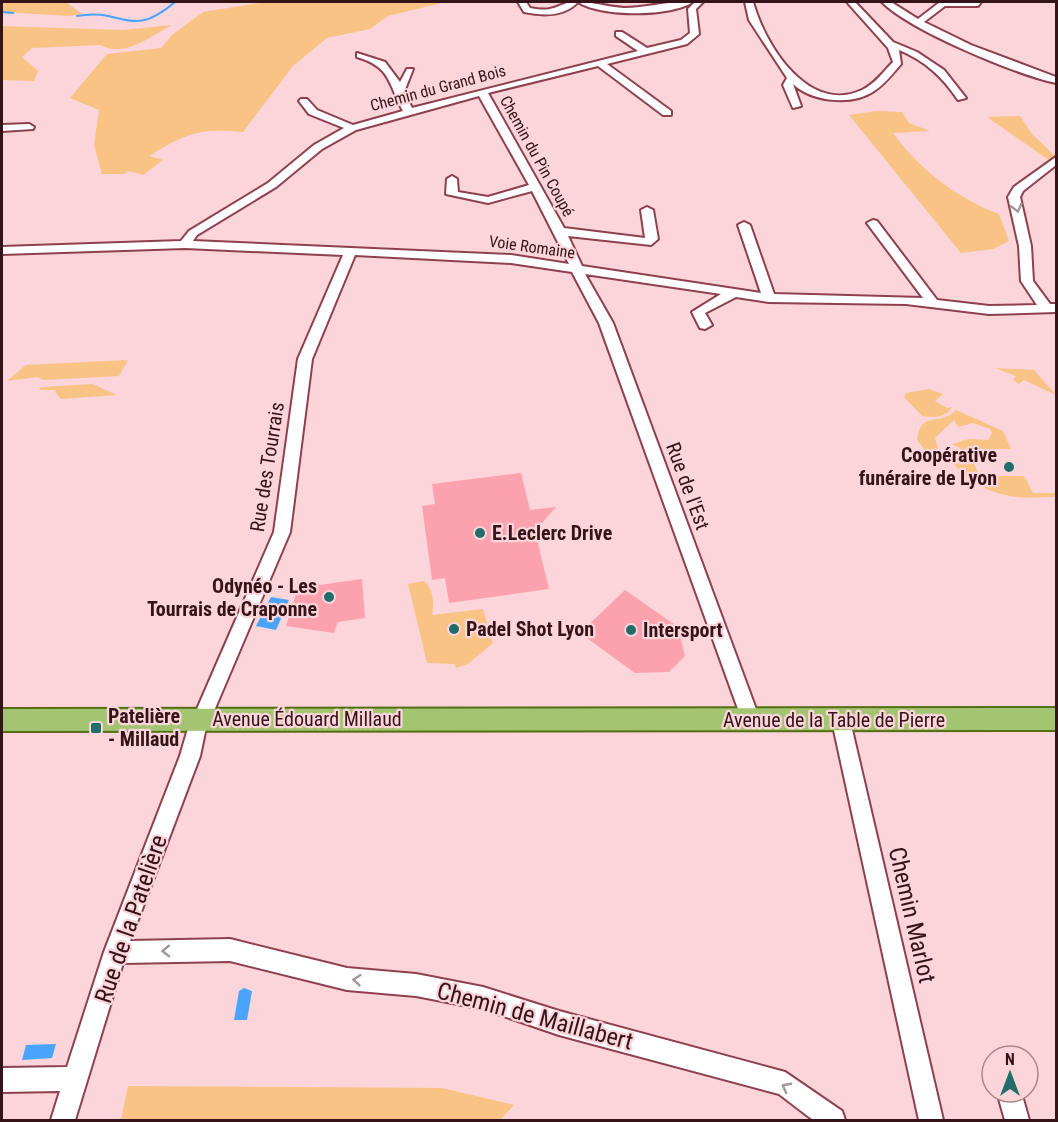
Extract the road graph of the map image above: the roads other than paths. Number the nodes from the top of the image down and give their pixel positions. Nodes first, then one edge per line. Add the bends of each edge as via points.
1 (522, 2) edge
2 (574, 2) edge
3 (582, 2) edge
4 (689, 2) edge
5 (699, 2) edge
6 (749, 2) edge
7 (851, 2) edge
8 (886, 2) edge
9 (978, 3) edge
10 (666, 4) edge
11 (918, 23) junction
12 (619, 34) dead end
13 (893, 45) junction
14 (645, 51) junction
15 (360, 55) dead end
16 (600, 63) junction
17 (410, 71) dead end
18 (792, 78) junction
19 (1056, 80) edge
20 (401, 90) junction
21 (482, 92) junction
22 (961, 98) dead end
23 (304, 101) dead end
24 (796, 106) dead end
25 (409, 112) junction
26 (667, 113) dead end
27 (29, 127) dead end
28 (2, 128) edge
29 (352, 128) junction
30 (1056, 160) edge
31 (452, 178) dead end
32 (535, 187) junction
33 (647, 210) dead end
34 (873, 223) dead end
35 (744, 225) dead end
36 (560, 231) junction
37 (185, 244) junction
38 (2, 250) edge
39 (351, 251) junction
40 (577, 270) junction
41 (733, 293) junction
42 (769, 298) junction
43 (934, 304) junction
44 (1051, 308) edge
45 (705, 325) dead end
46 (201, 719) junction
47 (1056, 719) edge
48 (2, 720) edge
49 (751, 720) junction
50 (612, 721) joint
51 (841, 721) junction
52 (115, 952) junction
53 (2, 1080) edge
54 (69, 1099) edge
55 (1012, 1104) edge
56 (833, 1120) edge
57 (931, 1120) edge
58 (1017, 1120) edge

1 - 2 street via 527,10 535,12 559,11
3 - 10 street via 619,11
4 - 10 street
5 - 14 street, Chemin du Grand Bois via 692,9 693,38
6 - 18 street via 759,31
7 - 13 street via 866,22
8 - 11 street
9 - 11 street via 943,3
11 - 19 street
12 - 14 street
13 - 18 street via 898,62 862,94 816,94 800,87
13 - 22 street via 937,68
14 - 16 street, Chemin du Grand Bois
15 - 20 street via 380,61
16 - 21 street, Chemin du Grand Bois
16 - 26 street
17 - 20 street
18 - 24 street via 788,85
20 - 25 street via 401,100
21 - 25 street, Chemin du Grand Bois
21 - 32 street, Chemin du Pin Coupé
23 - 29 street via 313,112
25 - 29 street, Chemin du Grand Bois
27 - 28 street
29 - 37 street, Chemin du Grand Bois via 318,147 272,185 193,233
30 -> 44 street via 1018,189 1014,197 1023,234 1027,281
31 - 32 street via 452,194 488,200
32 - 36 street, Chemin du Pin Coupé
33 - 36 street via 652,239 647,242
34 - 43 street
35 - 42 street
36 - 40 street, Chemin du Pin Coupé
37 - 38 street, Voie Romaine
37 - 39 street, Voie Romaine
39 - 40 street, Voie Romaine via 511,259
39 - 46 street, Rue des Tourrais via 305,359 282,532
40 - 41 street, Voie Romaine
40 - 49 street, Rue de l'Est via 606,323
41 - 42 street, Voie Romaine
41 - 45 street via 698,312
42 - 43 street, Voie Romaine
43 - 44 street, Voie Romaine via 989,310
46 - 48 main road, Avenue Édouard Millaud
46 - 50 main road, Avenue Édouard Millaud
46 - 52 street, Rue de la Patelière
47 - 51 main road, Avenue de la Table de Pierre
49 - 50 main road, Avenue de la Table de Pierre
49 - 51 main road, Avenue de la Table de Pierre
51 - 57 street, Chemin Marlot
52 - 54 street, Rue de la Patelière
56 -> 52 street, Chemin de Maillabert via 785,1084 559,1023 483,998 416,985 347,980 230,950
53 - 54 street
55 - 58 street

